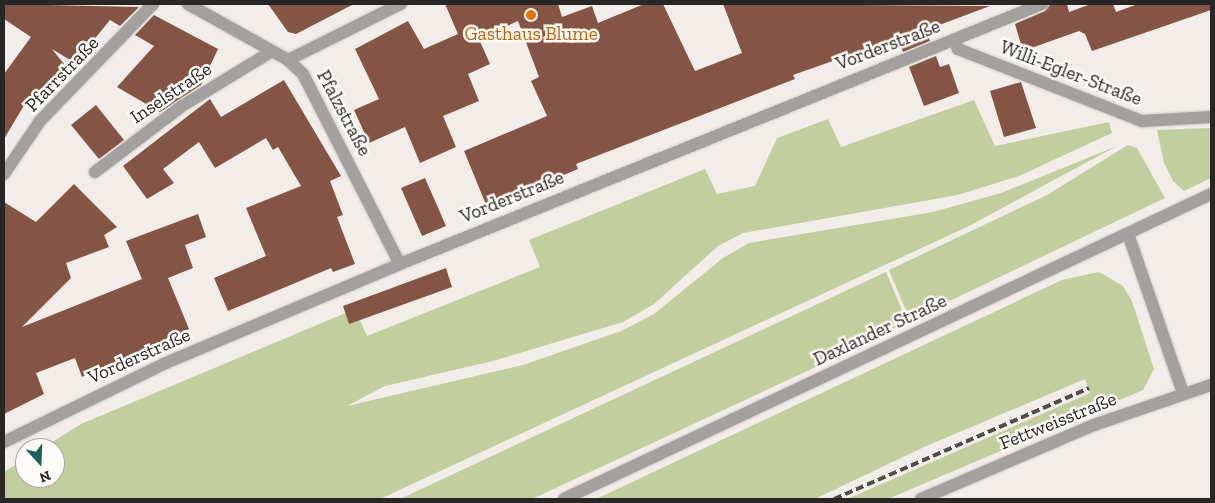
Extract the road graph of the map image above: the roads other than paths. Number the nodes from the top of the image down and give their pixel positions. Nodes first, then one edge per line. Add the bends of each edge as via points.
1 (153, 4) edge
2 (188, 4) edge
3 (400, 4) edge
4 (1042, 4) edge
5 (954, 40) junction
6 (272, 51) junction
7 (288, 60) junction
8 (1211, 117) edge
9 (95, 172) dead end
10 (4, 174) edge
11 (1211, 194) edge
12 (1128, 234) junction
13 (400, 264) junction
14 (1211, 385) edge
15 (1183, 393) junction
16 (4, 442) edge
17 (564, 499) edge
18 (921, 499) edge

1 - 10 street, Pfarrstraße via 40,121
2 - 6 street, Pfalzstraße
3 - 7 street
4 - 5 street, Vorderstraße
5 - 8 street, Willi-Egler-Straße via 958,50 1142,121
5 - 13 street, Vorderstraße
6 - 7 street, Pfalzstraße
6 - 9 street, Inselstraße via 182,106
7 - 13 street, Pfalzstraße via 315,94
11 - 12 street, Daxlander Straße
12 - 15 street
12 - 17 street, Daxlander Straße
13 - 16 street, Vorderstraße via 166,363
14 - 15 street, Fettweisstraße
15 - 18 street, Fettweisstraße via 1094,425

